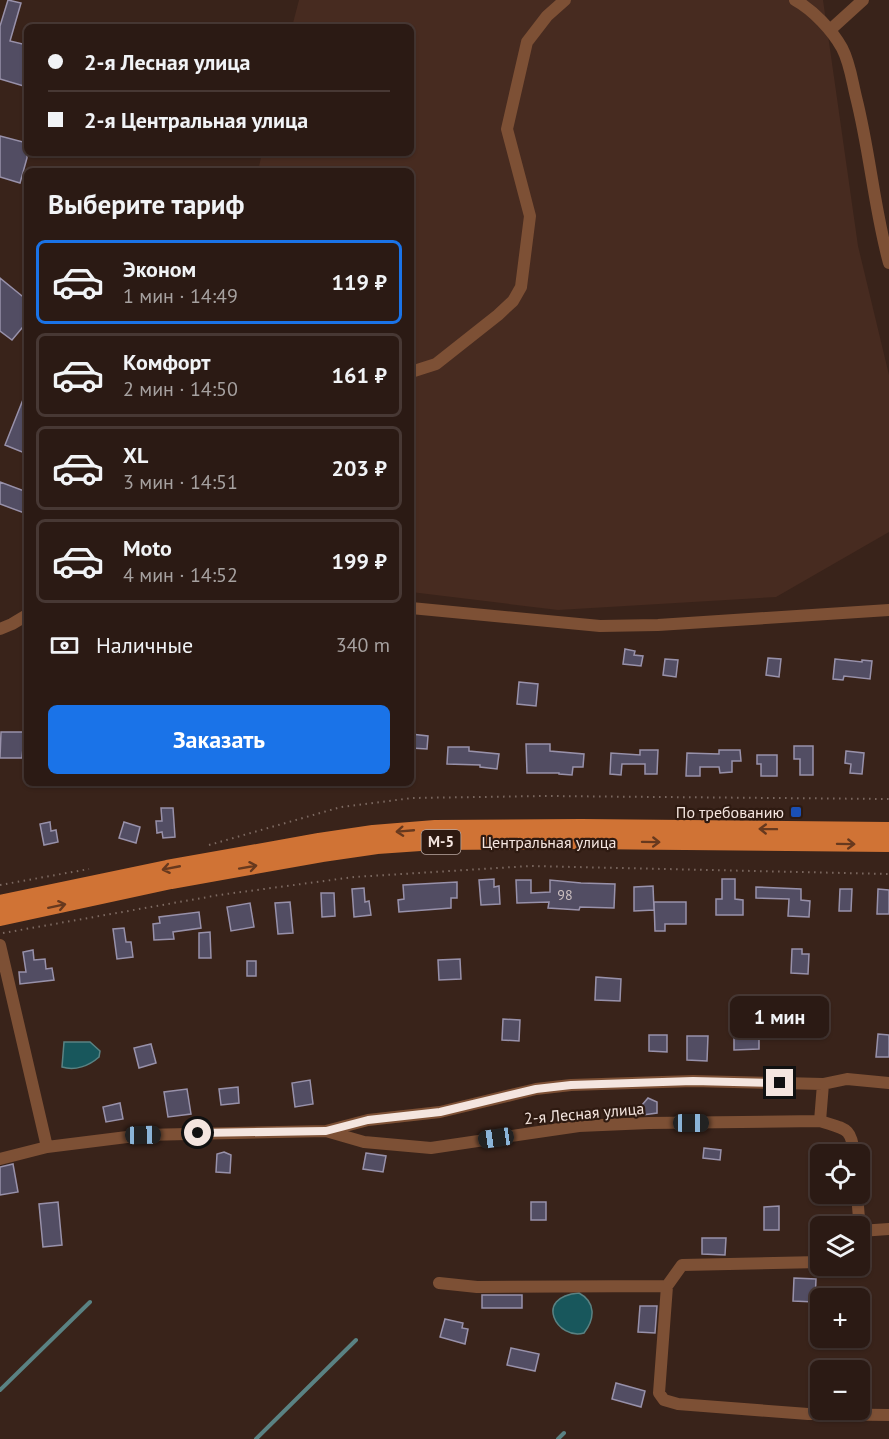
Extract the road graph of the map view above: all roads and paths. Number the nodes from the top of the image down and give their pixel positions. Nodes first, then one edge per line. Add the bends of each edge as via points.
1 (565, 0) edge
2 (795, 0) edge
3 (863, 0) edge
4 (830, 30) junction
5 (889, 263) edge
6 (414, 371) edge
7 (414, 608) edge
8 (889, 610) edge
9 (24, 617) edge
10 (0, 629) edge
11 (889, 799) edge
12 (889, 830) edge
13 (889, 844) edge
14 (204, 847) dead end
15 (97, 867) dead end
16 (889, 874) edge
17 (0, 885) edge
18 (0, 903) edge
19 (0, 918) edge
20 (0, 933) edge
21 (0, 945) edge
22 (889, 1083) edge
23 (823, 1084) junction
24 (820, 1121) junction
25 (326, 1131) junction
26 (853, 1144) edge
27 (47, 1147) junction
28 (0, 1159) edge
29 (889, 1229) edge
30 (870, 1231) edge
31 (810, 1262) edge
32 (440, 1283) dead end
33 (668, 1286) junction
34 (889, 1415) edge

1 - 6 street via 547,15 527,42 507,129 530,216 521,287 498,315 436,364
2 - 4 street
3 - 4 street
4 - 5 street via 846,57 865,132
7 - 8 street via 600,626 658,626
9 - 10 street
11 - 14 path via 411,798 341,807
12 -> 18 main road, Центральная улица / М-5 via 435,828 373,833 189,864
19 -> 13 main road, Центральная улица / М-5 via 182,879 377,846 568,841
15 - 17 path
16 - 20 path via 518,867 354,877 219,895
21 - 27 street
22 - 23 street via 847,1079
23 - 24 street
23 - 25 street via 693,1081 571,1085 536,1089 440,1112 368,1120
24 - 25 street, 2-я Лесная улица via 579,1126 431,1148 364,1142
24 - 26 street, 2-я Лесная улица via 846,1130
25 - 27 street, 2-я Лесная улица via 143,1135
27 - 28 street, 2-я Лесная улица
29 - 30 street
31 - 33 street via 682,1265
32 - 33 street via 477,1287
33 - 34 street via 659,1393 664,1400 808,1414

